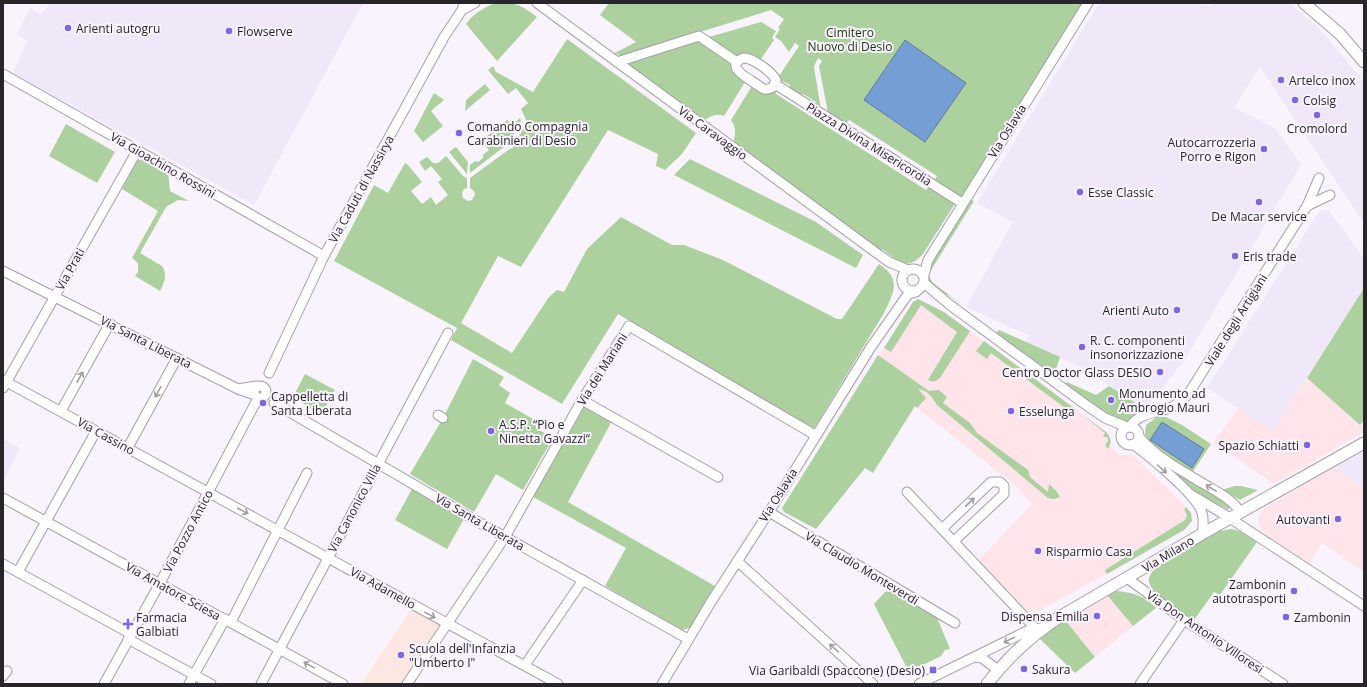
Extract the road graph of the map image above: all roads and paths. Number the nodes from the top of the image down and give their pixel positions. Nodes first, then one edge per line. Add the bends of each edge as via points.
1 (475, 3) edge
2 (537, 3) edge
3 (1088, 3) edge
4 (1304, 3) edge
5 (463, 7) edge
6 (617, 62) junction
7 (737, 62) junction
8 (1364, 62) edge
9 (3, 74) edge
10 (775, 84) junction
11 (137, 150) junction
12 (1318, 178) dead end
13 (1330, 195) dead end
14 (962, 203) junction
15 (1307, 206) junction
16 (324, 256) junction
17 (928, 260) junction
18 (3, 270) edge
19 (907, 276) junction
20 (921, 285) junction
21 (55, 296) junction
22 (898, 307) junction
23 (110, 323) junction
24 (448, 333) dead end
25 (177, 358) junction
26 (4, 383) edge
27 (260, 392) junction
28 (582, 400) junction
29 (1086, 405) junction
30 (61, 411) junction
31 (1148, 415) junction
32 (1129, 427) junction
33 (96, 431) junction
34 (815, 435) junction
35 (1121, 437) junction
36 (1136, 438) junction
37 (1364, 443) edge
38 (128, 449) junction
39 (378, 463) junction
40 (308, 473) dead end
41 (718, 477) dead end
42 (208, 492) junction
43 (907, 492) dead end
44 (1190, 494) junction
45 (3, 498) edge
46 (769, 512) junction
47 (1241, 512) junction
48 (1230, 518) junction
49 (46, 521) junction
50 (942, 529) junction
51 (278, 530) junction
52 (1202, 534) junction
53 (505, 536) junction
54 (954, 542) junction
55 (328, 558) junction
56 (737, 561) junction
57 (3, 564) edge
58 (18, 572) junction
59 (1127, 578) junction
60 (583, 580) junction
61 (160, 584) junction
62 (1363, 602) edge
63 (228, 620) junction
64 (1184, 620) junction
65 (956, 623) dead end
66 (448, 624) junction
67 (1040, 628) junction
68 (130, 637) junction
69 (688, 639) junction
70 (281, 649) junction
71 (976, 657) junction
72 (525, 665) junction
73 (998, 670) junction
74 (194, 675) junction
75 (104, 684) edge
76 (189, 684) edge
77 (211, 684) edge
78 (261, 684) edge
79 (343, 684) edge
80 (407, 684) edge
81 (558, 684) edge
82 (662, 684) edge
83 (873, 684) edge
84 (919, 684) edge
85 (987, 684) edge
86 (1140, 684) edge
87 (1283, 684) edge

1 - 5 street, Via Caduti di Nassirya
2 - 6 street, Via Caravaggio
3 - 14 street, Via Oslavia
4 - 8 main road via 1340,34
5 - 16 street, Via Caduti di Nassirya
6 - 7 street via 700,36
6 - 19 street, Via Caravaggio
7 - 10 street, Piazza Divina Misericordia via 743,58 750,59 772,74 776,80
7 - 10 street via 738,71 763,88 771,88
9 - 11 street, Via Gioachino Rossini
10 - 14 street, Piazza Divina Misericordia
11 - 16 street, Via Gioachino Rossini
11 - 21 street, Via Prati
12 - 15 street, Viale degli Artigiani
13 - 15 street
14 - 17 street, Via Oslavia
15 - 31 street, Viale degli Artigiani via 1189,393 1170,408
16 - 27 street, Via Caduti di Nassirya via 267,382
17 - 19 street, Via Oslavia
17 - 20 street, Via Oslavia
18 - 21 street, Via Santa Liberata
19 - 20 street via 922,272
19 - 20 street via 908,291
19 - 22 street, Via Oslavia
20 - 22 street, Via Oslavia
20 - 29 street
21 - 23 street, Via Santa Liberata
21 - 26 street, Via Prati
22 - 34 street, Via Oslavia
23 - 25 street, Via Santa Liberata
30 -> 23 street
24 - 39 street, Via Canonico Villa
25 - 27 street, Via Santa Liberata via 238,389
25 -> 38 street
26 - 30 street, Via Cassino
27 - 39 street, Via Santa Liberata via 274,403
27 - 42 street, Via Pozzo Antico
28 - 34 street, Via dei Mariani via 629,326
28 - 41 street
28 - 53 street, Via dei Mariani
29 - 32 street via 1105,418
29 - 35 street via 1114,427
30 - 33 street, Via Cassino
31 - 32 street, Viale degli Artigiani via 1132,422
31 - 36 street
32 - 35 street via 1122,431
32 - 36 street via 1136,429
33 - 38 street, Via Cassino
33 - 49 street
34 - 46 street, Via Oslavia
35 - 36 street via 1127,444
36 -> 44 street via 1144,452
47 -> 36 street via 1231,501
37 - 47 main road, Via Milano
38 - 42 street, Via Cassino
39 - 53 street, Via Santa Liberata
39 - 55 street, Via Canonico Villa
40 - 51 street
42 -> 51 street, Via Adamello
42 - 61 street, Via Pozzo Antico
43 - 50 street
44 - 48 street
44 - 52 street via 1203,513
45 - 49 street, Via Amatore Sciesa
46 - 56 street, Via Oslavia
46 - 65 street, Via Claudio Monteverdi
47 - 48 main road, Via Milano
48 - 52 main road, Via Milano
48 - 62 street
49 - 58 street
49 - 61 street, Via Amatore Sciesa
50 - 54 street
50 -> 54 street via 991,482 1000,482 1004,486 1004,494
51 - 55 street, Via Adamello
51 - 63 street
52 - 59 main road, Via Milano
53 - 60 street, Via Santa Liberata
53 - 66 street, Via dei Mariani
54 - 67 street
55 -> 66 street, Via Adamello
55 - 70 street, Via Canonico Villa
56 - 69 street, Via Oslavia
83 -> 56 street
57 - 58 street
58 - 68 street
59 - 64 street, Via Don Antonio Villoresi
59 - 67 main road, Via Milano
60 - 69 street, Via Santa Liberata
60 - 72 street
61 - 63 street, Via Amatore Sciesa
61 - 68 street, Via Pozzo Antico
63 - 70 street, Via Amatore Sciesa
63 - 74 street
64 - 86 street
64 - 87 street, Via Don Antonio Villoresi
66 - 72 street, Via Adamello
66 - 80 street, Via dei Mariani
67 -> 71 street via 1029,630
67 - 73 main road, Via Milano
68 - 74 street
68 - 75 street, Via Pozzo Antico
69 - 82 street, Via Oslavia
70 - 78 street, Via Canonico Villa
79 -> 70 street, Via Amatore Sciesa
71 - 73 street via 982,658
71 - 84 street
72 - 81 street, Via Adamello
73 - 85 main road, Via Milano
74 - 76 street
74 - 77 street

